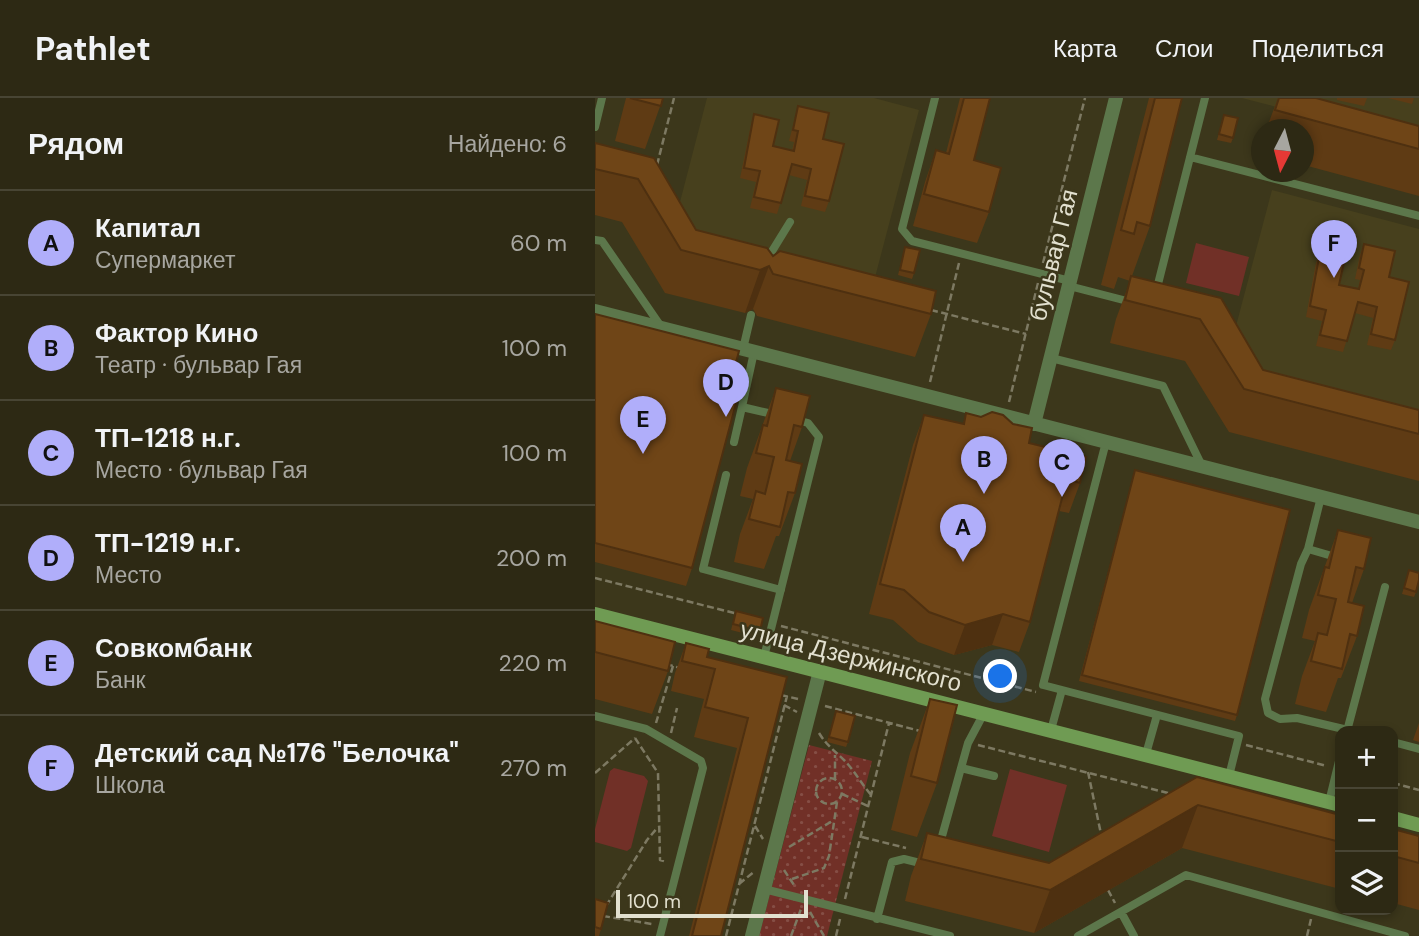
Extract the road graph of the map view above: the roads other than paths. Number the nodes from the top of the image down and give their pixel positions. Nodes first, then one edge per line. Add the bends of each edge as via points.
1 (602, 98) edge
2 (935, 98) edge
3 (1117, 98) edge
4 (1205, 98) edge
5 (595, 127) edge
6 (1190, 157) junction
7 (1419, 216) edge
8 (790, 222) dead end
9 (595, 240) edge
10 (764, 266) edge
11 (1069, 284) junction
12 (1139, 304) edge
13 (1152, 307) edge
14 (595, 311) edge
15 (751, 315) dead end
16 (663, 328) junction
17 (749, 351) junction
18 (1051, 358) junction
19 (742, 407) junction
20 (1034, 424) junction
21 (734, 442) dead end
22 (1107, 442) junction
23 (1202, 466) junction
24 (726, 475) dead end
25 (1321, 497) junction
26 (1419, 522) edge
27 (1308, 549) junction
28 (1345, 559) edge
29 (1385, 587) dead end
30 (781, 590) junction
31 (595, 614) edge
32 (764, 657) junction
33 (820, 671) junction
34 (1061, 694) junction
35 (984, 713) junction
36 (1157, 715) junction
37 (595, 716) edge
38 (1350, 726) edge
39 (1335, 728) edge
40 (1051, 730) junction
41 (1398, 743) edge
42 (1419, 749) edge
43 (1146, 754) junction
44 (961, 768) junction
45 (994, 776) dead end
46 (1229, 776) junction
47 (1335, 803) edge
48 (1398, 819) edge
49 (1419, 825) edge
50 (764, 889) junction
51 (1121, 912) junction
52 (877, 919) junction
53 (660, 936) edge
54 (752, 936) edge
55 (950, 936) edge
56 (1078, 936) edge
57 (1134, 936) edge
58 (1405, 936) edge

1 - 5 lane
2 - 11 lane via 902,229 912,241
3 - 11 street, бульвар Гая
4 - 6 lane
6 - 7 lane
6 - 13 lane
8 - 10 lane
9 - 16 lane via 603,242
11 - 12 lane
11 - 18 street, бульвар Гая
14 - 16 street
15 - 17 lane
16 - 17 street
17 - 19 lane
17 - 20 street
18 - 20 street, бульвар Гая
18 - 23 lane via 1163,386
19 - 21 lane
19 - 30 lane via 809,423 819,437
20 - 22 street
22 - 23 street
22 - 34 lane via 1043,685
23 - 25 street
24 - 30 lane via 703,569
25 - 26 street
25 - 27 lane
27 - 28 lane
27 - 39 lane via 1265,699 1268,713 1280,719 1297,718
29 - 38 lane
30 - 32 lane
31 - 32 main road, улица Дзержинского
32 - 33 main road, улица Дзержинского
33 - 35 main road, улица Дзержинского
33 - 50 street
34 - 36 lane
34 - 40 lane
35 - 40 main road, улица Дзержинского
35 - 44 lane
36 - 43 lane
36 - 46 lane via 1239,736
37 - 53 lane via 646,729 701,761 703,768
40 - 43 main road, улица Дзержинского
41 - 42 lane
43 - 46 main road, улица Дзержинского
44 - 45 lane
44 - 52 lane via 933,866 904,859 892,862
46 - 47 main road, улица Дзержинского
48 - 49 main road
50 - 52 lane
50 - 54 street
51 - 56 lane
51 - 57 lane
51 - 58 lane via 1186,875
52 - 55 lane

